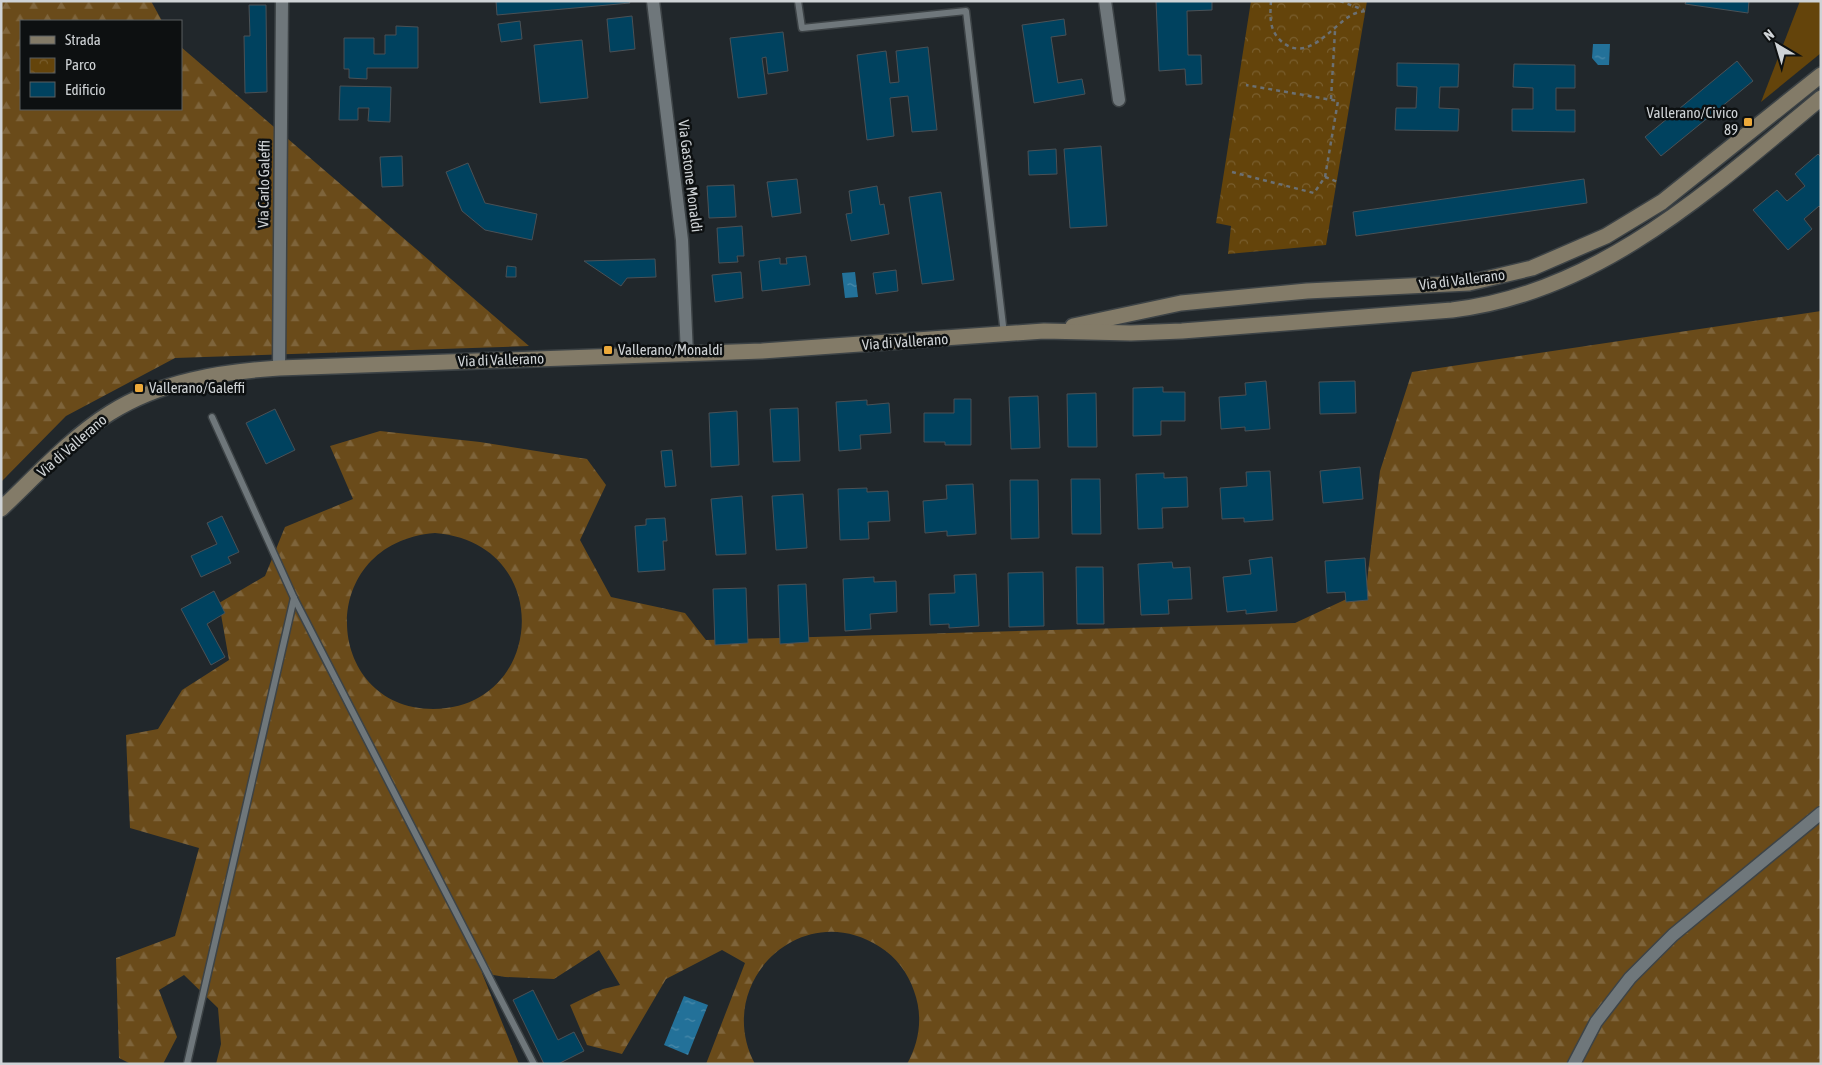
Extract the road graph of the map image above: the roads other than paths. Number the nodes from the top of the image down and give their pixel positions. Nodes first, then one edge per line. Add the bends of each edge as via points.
1 (282, 1) edge
2 (653, 1) edge
3 (798, 1) edge
4 (1105, 1) edge
5 (1821, 75) edge
6 (1821, 98) edge
7 (1119, 100) dead end
8 (1044, 331) junction
9 (1004, 334) junction
10 (687, 355) junction
11 (279, 368) junction
12 (212, 417) dead end
13 (1, 509) edge
14 (294, 598) junction
15 (1821, 813) edge
16 (187, 1064) edge
17 (534, 1064) edge
18 (1574, 1064) edge

1 - 11 street, Via Carlo Galeffi
2 - 10 street, Via Gastone Monaldi via 682,240
3 - 9 lane via 802,28 966,11
4 - 7 street
5 - 8 street, Via di Vallerano via 1662,202 1606,236 1532,268 1469,283 1307,291 1181,303
6 - 8 street, Via di Vallerano via 1705,193 1650,233 1589,268 1505,301 1452,310 1190,330 1131,333
8 - 9 street, Via di Vallerano
9 - 10 street, Via di Vallerano
10 - 11 street, Via di Vallerano
11 - 13 street, Via di Vallerano via 192,379 130,402 79,436
12 - 14 lane
14 - 16 lane
14 - 17 lane
15 - 18 street via 1673,935 1630,978 1596,1022

